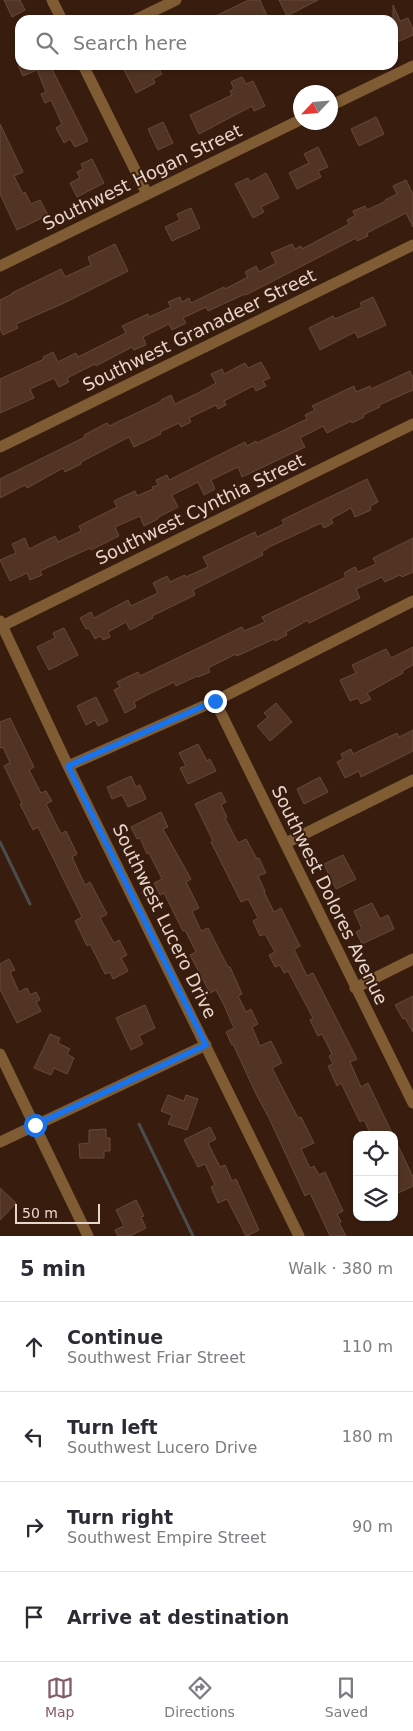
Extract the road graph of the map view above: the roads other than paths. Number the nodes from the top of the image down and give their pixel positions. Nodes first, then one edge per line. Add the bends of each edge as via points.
1 (52, 0) edge
2 (176, 0) edge
3 (60, 15) edge
4 (145, 15) edge
5 (413, 66) edge
6 (86, 70) edge
7 (338, 102) edge
8 (293, 123) edge
9 (147, 194) junction
10 (413, 245) edge
11 (1, 264) edge
12 (413, 424) edge
13 (0, 447) edge
14 (413, 601) edge
15 (1, 624) edge
16 (215, 701) junction
17 (68, 766) junction
18 (413, 780) edge
19 (286, 843) junction
20 (413, 959) edge
21 (355, 988) junction
22 (206, 1045) junction
23 (0, 1054) edge
24 (413, 1103) edge
25 (35, 1125) junction
26 (0, 1142) edge
27 (88, 1236) edge
28 (299, 1236) edge

1 - 3 street
2 - 4 street
5 - 7 street
6 - 9 street
8 - 9 street, Southwest Hogan Street
9 - 11 street, Southwest Hogan Street
10 - 13 street, Southwest Granadeer Street
12 - 15 street, Southwest Cynthia Street
14 - 16 street
15 - 17 street, Southwest Lucero Drive
16 - 17 street
16 - 19 street, Southwest Dolores Avenue
17 - 22 street, Southwest Lucero Drive
18 - 19 street
19 - 21 street, Southwest Dolores Avenue
20 - 21 street
21 - 24 street, Southwest Dolores Avenue
22 - 25 street
22 - 28 street, Southwest Lucero Drive
23 - 25 street
25 - 26 street
25 - 27 street

